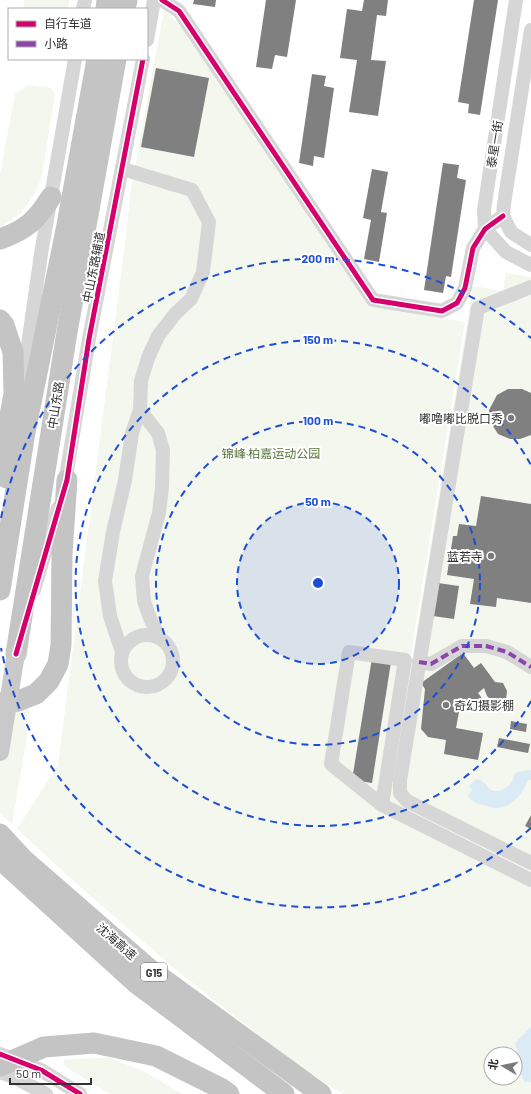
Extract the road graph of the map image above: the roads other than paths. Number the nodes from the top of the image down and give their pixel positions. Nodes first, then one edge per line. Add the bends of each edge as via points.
1 (154, 0) edge
2 (162, 0) edge
3 (516, 0) edge
4 (531, 30) edge
5 (148, 34) edge
6 (75, 60) edge
7 (97, 60) edge
8 (116, 60) edge
9 (143, 60) edge
10 (123, 169) junction
11 (51, 197) junction
12 (503, 216) junction
13 (485, 229) junction
14 (0, 239) edge
15 (531, 245) edge
16 (531, 265) edge
17 (531, 287) edge
18 (0, 320) edge
19 (140, 410) junction
20 (7, 478) junction
21 (66, 480) junction
22 (0, 531) edge
23 (0, 590) edge
24 (159, 637) junction
25 (122, 652) junction
26 (16, 654) junction
27 (419, 662) junction
28 (531, 667) edge
29 (0, 703) edge
30 (0, 752) edge
31 (382, 805) junction
32 (0, 834) edge
33 (0, 859) edge
34 (531, 863) edge
35 (531, 880) edge
36 (0, 1054) edge
37 (0, 1066) edge
38 (0, 1072) edge
39 (46, 1094) edge
40 (80, 1094) edge
41 (229, 1094) edge
42 (284, 1094) edge
43 (321, 1094) edge

1 - 5 street
2 - 13 street via 179,11 373,300 442,311 457,303 465,288 473,248
3 - 13 street, 泰星一街 via 484,210
4 - 12 street, 泰星一街
6 - 11 street
7 - 23 highway, 中山东路 via 25,432
8 - 26 highway, 中山东路 via 67,332
9 - 10 street, 中山东路辅道
10 - 19 street via 192,190 209,222 203,272 191,299 158,336 148,358 142,381
10 - 21 street, 中山东路辅道 via 89,339
11 - 14 highway via 32,222
11 - 20 street
12 - 13 street
12 - 15 street via 511,232
13 - 16 street via 506,252
17 - 27 street via 478,308
18 - 20 highway via 13,352 14,394 4,448
19 - 24 street via 158,433 163,450 159,513 142,576 144,601
19 - 25 street via 132,432 105,581 110,616
20 - 22 street
21 - 26 street, 中山东路辅道
21 - 29 highway via 61,646 58,664 49,681 36,694 18,701
24 - 25 street via 142,635 134,638
24 - 25 street via 172,650 174,659 170,675 157,686 148,688 132,683 126,677 122,665
26 - 30 main road, 中山东路, bridge
27 - 28 street via 431,664 462,646 486,646 507,652
27 - 34 street via 400,793 407,801
31 - 31 street via 405,660 349,652 331,764
31 - 35 street
32 - 43 highway, 沈海高速 / G15 via 24,860 148,968
33 - 42 highway, 沈海高速 / G15 via 136,983
36 - 40 street via 41,1070
37 - 41 highway, bridge via 44,1047 94,1043 156,1056
38 - 39 street

